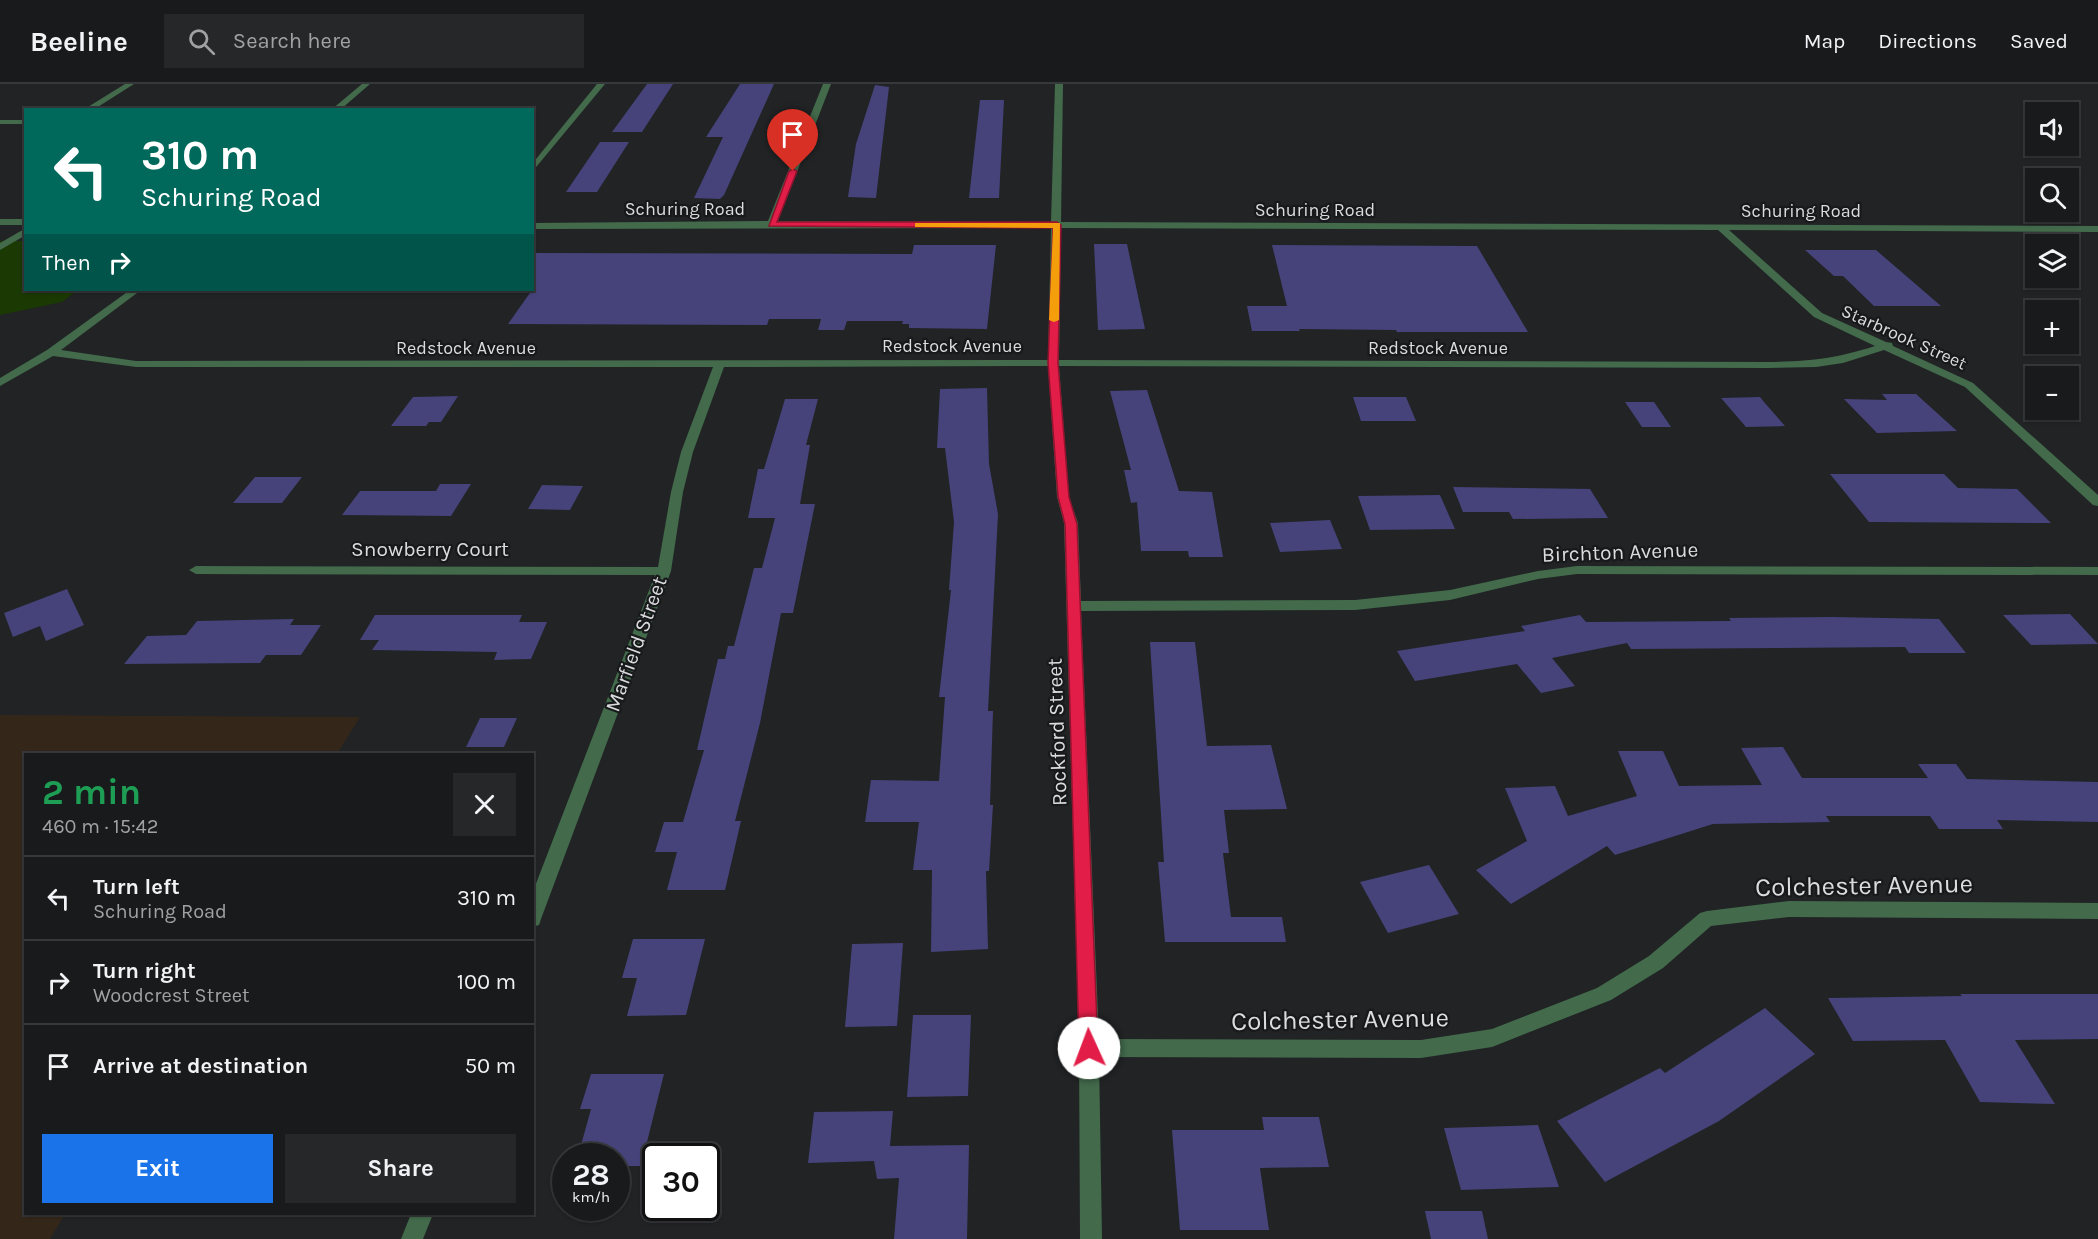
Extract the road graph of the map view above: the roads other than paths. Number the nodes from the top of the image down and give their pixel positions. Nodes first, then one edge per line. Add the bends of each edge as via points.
1 (130, 84) edge
2 (366, 84) edge
3 (601, 84) edge
4 (827, 84) edge
5 (1059, 84) edge
6 (90, 108) edge
7 (337, 108) edge
8 (0, 122) edge
9 (24, 122) edge
10 (534, 168) edge
11 (0, 222) edge
12 (24, 222) edge
13 (772, 225) junction
14 (1057, 225) junction
15 (534, 226) edge
16 (1721, 228) junction
17 (2098, 229) edge
18 (24, 232) edge
19 (0, 248) edge
20 (135, 291) edge
21 (1888, 345) junction
22 (51, 352) junction
23 (720, 363) junction
24 (1053, 363) junction
25 (0, 383) edge
26 (2098, 502) edge
27 (196, 570) dead end
28 (664, 571) junction
29 (2098, 572) edge
30 (1073, 606) junction
31 (2098, 911) edge
32 (534, 914) edge
33 (1089, 1048) junction
34 (422, 1215) edge
35 (412, 1239) edge
36 (1091, 1239) edge

1 - 6 street
2 - 7 street
3 - 10 street
4 - 13 street
5 - 14 street, Rockford Street
8 - 9 street
11 - 12 street
13 - 14 street, Schuring Road
13 - 15 street, Schuring Road
14 - 16 street, Schuring Road
14 - 24 street, Rockford Street
16 - 17 street, Schuring Road
16 - 21 street, Starbrook Street via 1818,315
18 - 19 street
20 - 22 street
21 - 24 street, Redstock Avenue via 1843,360 1777,365
21 - 26 street, Starbrook Street via 1969,385
22 - 23 street, Redstock Avenue via 136,364
22 - 25 street
23 - 24 street, Redstock Avenue
23 - 28 street, Marfield Street via 687,452
24 - 30 street, Rockford Street via 1063,497 1071,524
27 - 28 street, Snowberry Court
28 - 32 street, Marfield Street
29 - 30 street, Birchton Avenue via 1577,570 1450,595 1355,605
30 - 33 street, Rockford Street
31 - 33 street, Colchester Avenue via 1789,909 1707,919 1656,962 1604,994 1492,1038 1422,1049
33 - 36 street, Rockford Street
34 - 35 street

